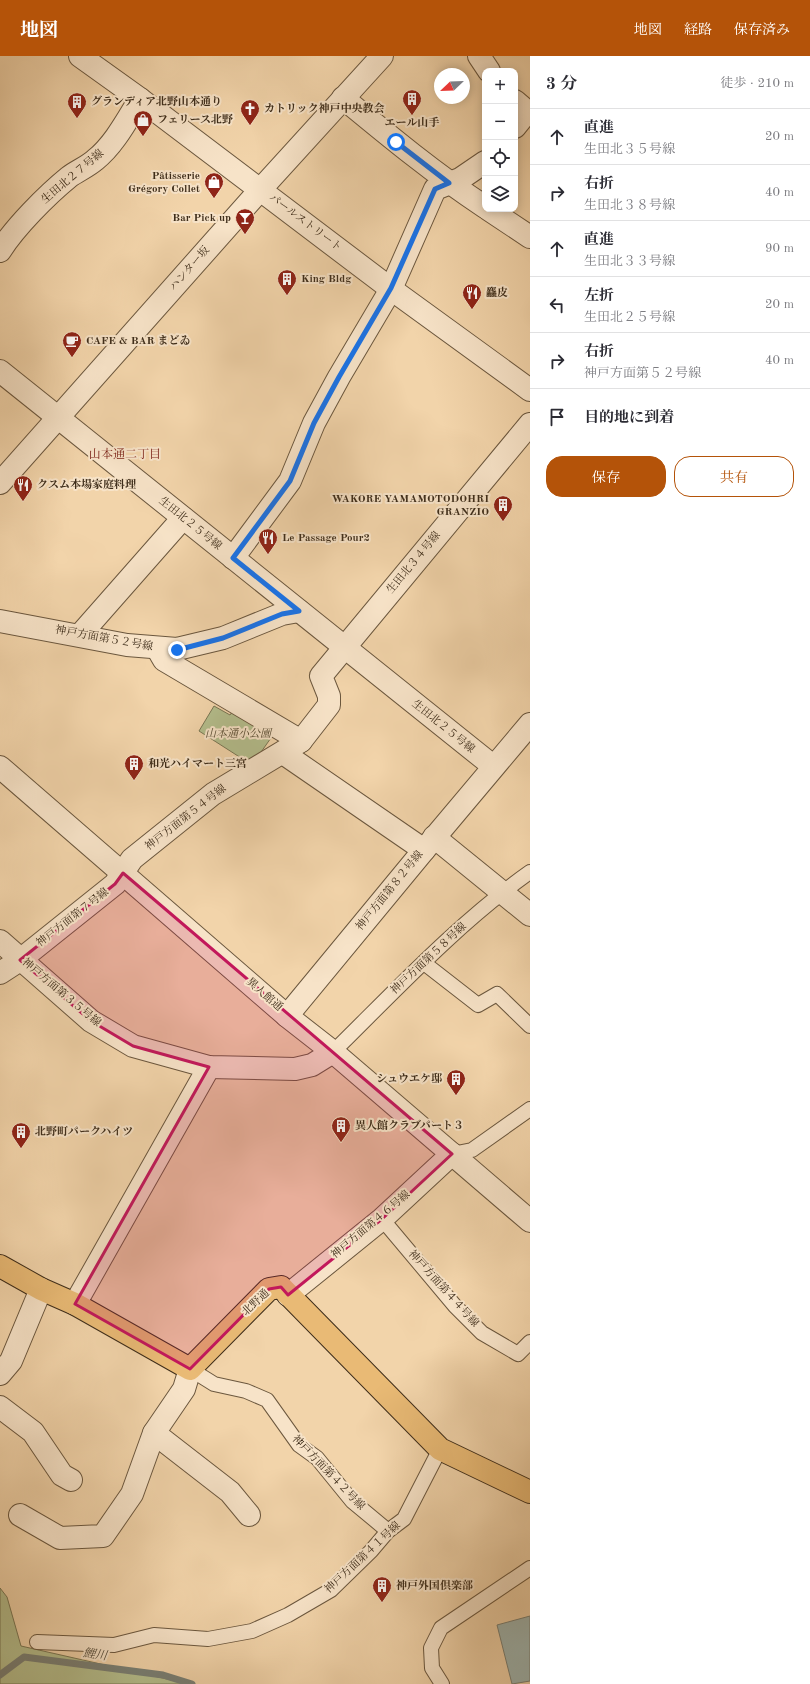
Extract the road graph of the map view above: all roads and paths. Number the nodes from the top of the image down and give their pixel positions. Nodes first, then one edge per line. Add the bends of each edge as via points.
1 (80, 56) edge
2 (382, 56) edge
3 (343, 98) junction
4 (140, 99) junction
5 (482, 164) edge
6 (449, 183) junction
7 (260, 190) junction
8 (482, 205) edge
9 (492, 212) edge
10 (530, 237) edge
11 (0, 250) edge
12 (391, 288) junction
13 (0, 371) edge
14 (530, 390) edge
15 (58, 418) junction
16 (530, 424) edge
17 (0, 483) edge
18 (183, 518) junction
19 (233, 558) junction
20 (299, 611) junction
21 (0, 621) edge
22 (80, 635) junction
23 (344, 647) junction
24 (158, 648) junction
25 (530, 724) edge
26 (292, 747) junction
27 (493, 766) junction
28 (0, 767) edge
29 (429, 843) junction
30 (530, 872) edge
31 (123, 873) junction
32 (501, 892) junction
33 (530, 915) edge
34 (0, 941) edge
35 (20, 960) junction
36 (424, 962) junction
37 (0, 973) edge
38 (288, 1016) junction
39 (530, 1026) edge
40 (333, 1052) junction
41 (209, 1067) junction
42 (530, 1109) edge
43 (452, 1154) junction
44 (382, 1219) junction
45 (530, 1221) edge
46 (0, 1266) edge
47 (41, 1289) junction
48 (288, 1295) junction
49 (75, 1304) junction
50 (530, 1342) edge
51 (190, 1369) junction
52 (0, 1374) edge
53 (0, 1407) edge
54 (154, 1433) junction
55 (440, 1449) junction
56 (71, 1480) dead end
57 (530, 1492) edge
58 (20, 1515) dead end
59 (249, 1515) dead end
60 (388, 1531) junction
61 (530, 1568) edge
62 (37, 1642) dead end
63 (442, 1684) edge

1 - 4 street, パールストリート
2 - 3 street, ハンター坂
3 - 6 street
3 - 7 street, ハンター坂
4 - 7 street, パールストリート
4 - 11 street, 生田北２７号線 via 112,142 95,160 69,177 9,237
5 - 6 street via 460,179
6 - 8 street
6 - 12 street via 435,189
7 - 12 street, パールストリート
7 - 15 street, ハンター坂
9 - 10 street
12 - 14 street, パールストリート
12 - 19 street via 314,423 290,481
13 - 15 street, 生田北２５号線
15 - 17 street, ハンター坂
15 - 18 street, 生田北２５号線
16 - 23 street, 生田北３４号線
18 - 19 street, 生田北２５号線
18 - 22 street
19 - 20 street, 生田北２５号線
20 - 23 street, 生田北２５号線
20 - 24 street, 神戸方面第５２号線 via 282,614 223,638 177,650
21 - 22 street, 神戸方面第５２号線
22 - 24 street, 神戸方面第５２号線 via 127,645
23 - 26 street, 神戸方面第５４号線 via 321,676 329,696 329,704
23 - 27 street, 生田北２５号線
24 - 26 street via 164,660
25 - 27 street, 神戸方面第８２号線
26 - 29 street
26 - 31 street, 神戸方面第５４号線 via 213,794 132,859
27 - 29 street, 神戸方面第８２号線
28 - 31 street, 異人館通
29 - 32 street
29 - 38 street, 神戸方面第８２号線
30 - 32 lane, 神戸方面第５８号線
31 - 35 street, 神戸方面第７号線 via 115,884
31 - 38 street, 異人館通
32 - 33 street
32 - 36 lane, 神戸方面第５８号線
34 - 35 street, 神戸方面第３５号線
35 - 37 street, 神戸方面第７号線
35 - 41 street, 神戸方面第３５号線 via 91,1021 133,1046
36 - 39 lane via 478,1005 497,994
36 - 40 lane, 神戸方面第５８号線
38 - 40 street, 異人館通
40 - 41 street, 神戸方面第３５号線 via 312,1065 295,1069
40 - 43 street, 異人館通
41 - 49 street
42 - 43 lane via 472,1150
43 - 44 street, 神戸方面第４６号線
43 - 45 street, 異人館通
44 - 48 street, 神戸方面第４６号線
44 - 50 lane, 神戸方面第４４号線 via 455,1306 482,1333 518,1354
46 - 47 main road
47 - 49 main road
47 - 52 street via 11,1361
48 - 51 main road, 北野通 via 281,1287 269,1289
48 - 55 main road, 北野通
49 - 51 main road
51 - 54 street via 184,1389
51 - 60 lane, 神戸方面第４２号線 via 214,1384 246,1391 267,1400 299,1445 317,1458 352,1501
53 - 56 street via 33,1432 62,1475
54 - 58 street via 132,1494 103,1536 60,1538
54 - 59 street via 230,1492
55 - 57 main road, 北野通
55 - 60 lane, 神戸方面第４１号線 via 404,1519
60 - 62 lane, 神戸方面第４１号線 via 331,1590 288,1615 252,1631 208,1639 154,1636 114,1645
61 - 63 lane via 441,1628 431,1648 432,1668

